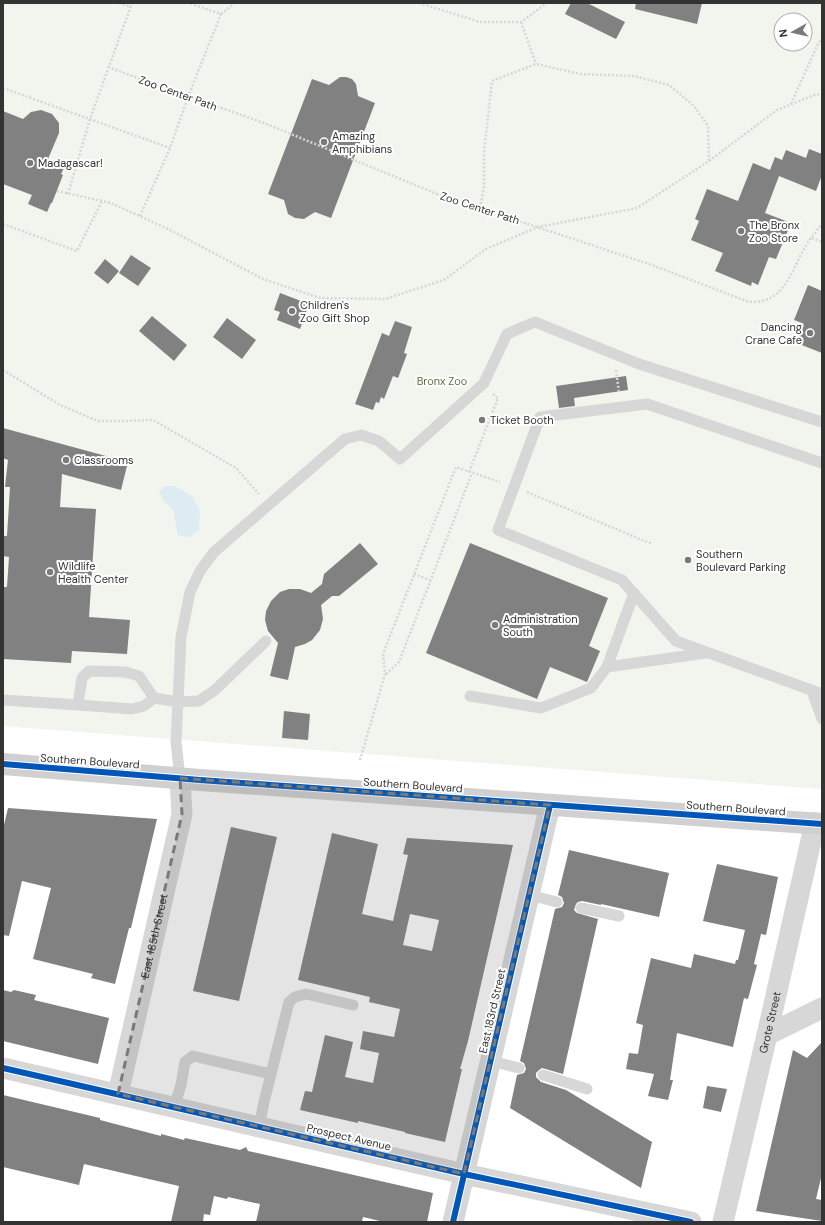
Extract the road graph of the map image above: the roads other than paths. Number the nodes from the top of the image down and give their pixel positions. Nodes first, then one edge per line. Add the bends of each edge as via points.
1 (822, 422) edge
2 (822, 463) edge
3 (634, 593) junction
4 (266, 642) dead end
5 (708, 653) junction
6 (607, 667) junction
7 (817, 692) edge
8 (470, 696) dead end
9 (154, 698) junction
10 (3, 700) edge
11 (178, 702) junction
12 (79, 705) junction
13 (822, 719) edge
14 (3, 764) edge
15 (180, 778) junction
16 (550, 805) junction
17 (820, 820) edge
18 (529, 895) junction
19 (557, 902) dead end
20 (581, 908) dead end
21 (619, 916) dead end
22 (353, 1005) dead end
23 (822, 1008) edge
24 (767, 1035) junction
25 (491, 1061) junction
26 (3, 1068) edge
27 (519, 1068) dead end
28 (271, 1074) junction
29 (543, 1075) dead end
30 (587, 1089) dead end
31 (118, 1094) junction
32 (174, 1107) junction
33 (259, 1127) junction
34 (464, 1174) junction
35 (453, 1222) edge
36 (691, 1222) edge
37 (723, 1222) edge

1 - 11 lane via 639,364 536,322 507,334 484,382 400,459 379,441 361,435 345,439 214,552 200,571 190,592 181,637
2 - 3 lane via 647,404 540,417 498,530 622,580
3 - 5 lane via 676,641
3 - 6 lane
4 - 11 lane via 215,690 199,701
5 - 6 lane
5 - 7 lane
6 - 8 lane via 591,688 541,708
7 - 13 lane
9 - 11 lane
9 - 12 lane via 144,706 132,709
9 - 12 lane via 139,676 125,672 89,671 82,678
10 - 12 lane
11 - 15 lane via 176,742
14 - 15 main road, Southern Boulevard
15 - 16 main road, Southern Boulevard
15 - 31 street, East 185th Street via 182,814
16 - 17 main road, Southern Boulevard
16 - 18 street, East 183rd Street
17 - 24 street, Grote Street
18 - 19 lane
18 - 25 street, East 183rd Street
20 - 21 lane
22 - 28 lane via 306,994 295,996 289,1002
23 - 24 street
24 - 37 street, Grote Street
25 - 27 lane
25 - 34 street, East 183rd Street
26 - 31 street, Prospect Avenue
28 - 32 lane via 192,1056 186,1062
28 - 33 lane
29 - 30 lane
31 - 32 street, Prospect Avenue
32 - 33 street, Prospect Avenue
33 - 34 street, Prospect Avenue
34 - 35 street, East 183rd Street
34 - 36 street, Prospect Avenue

